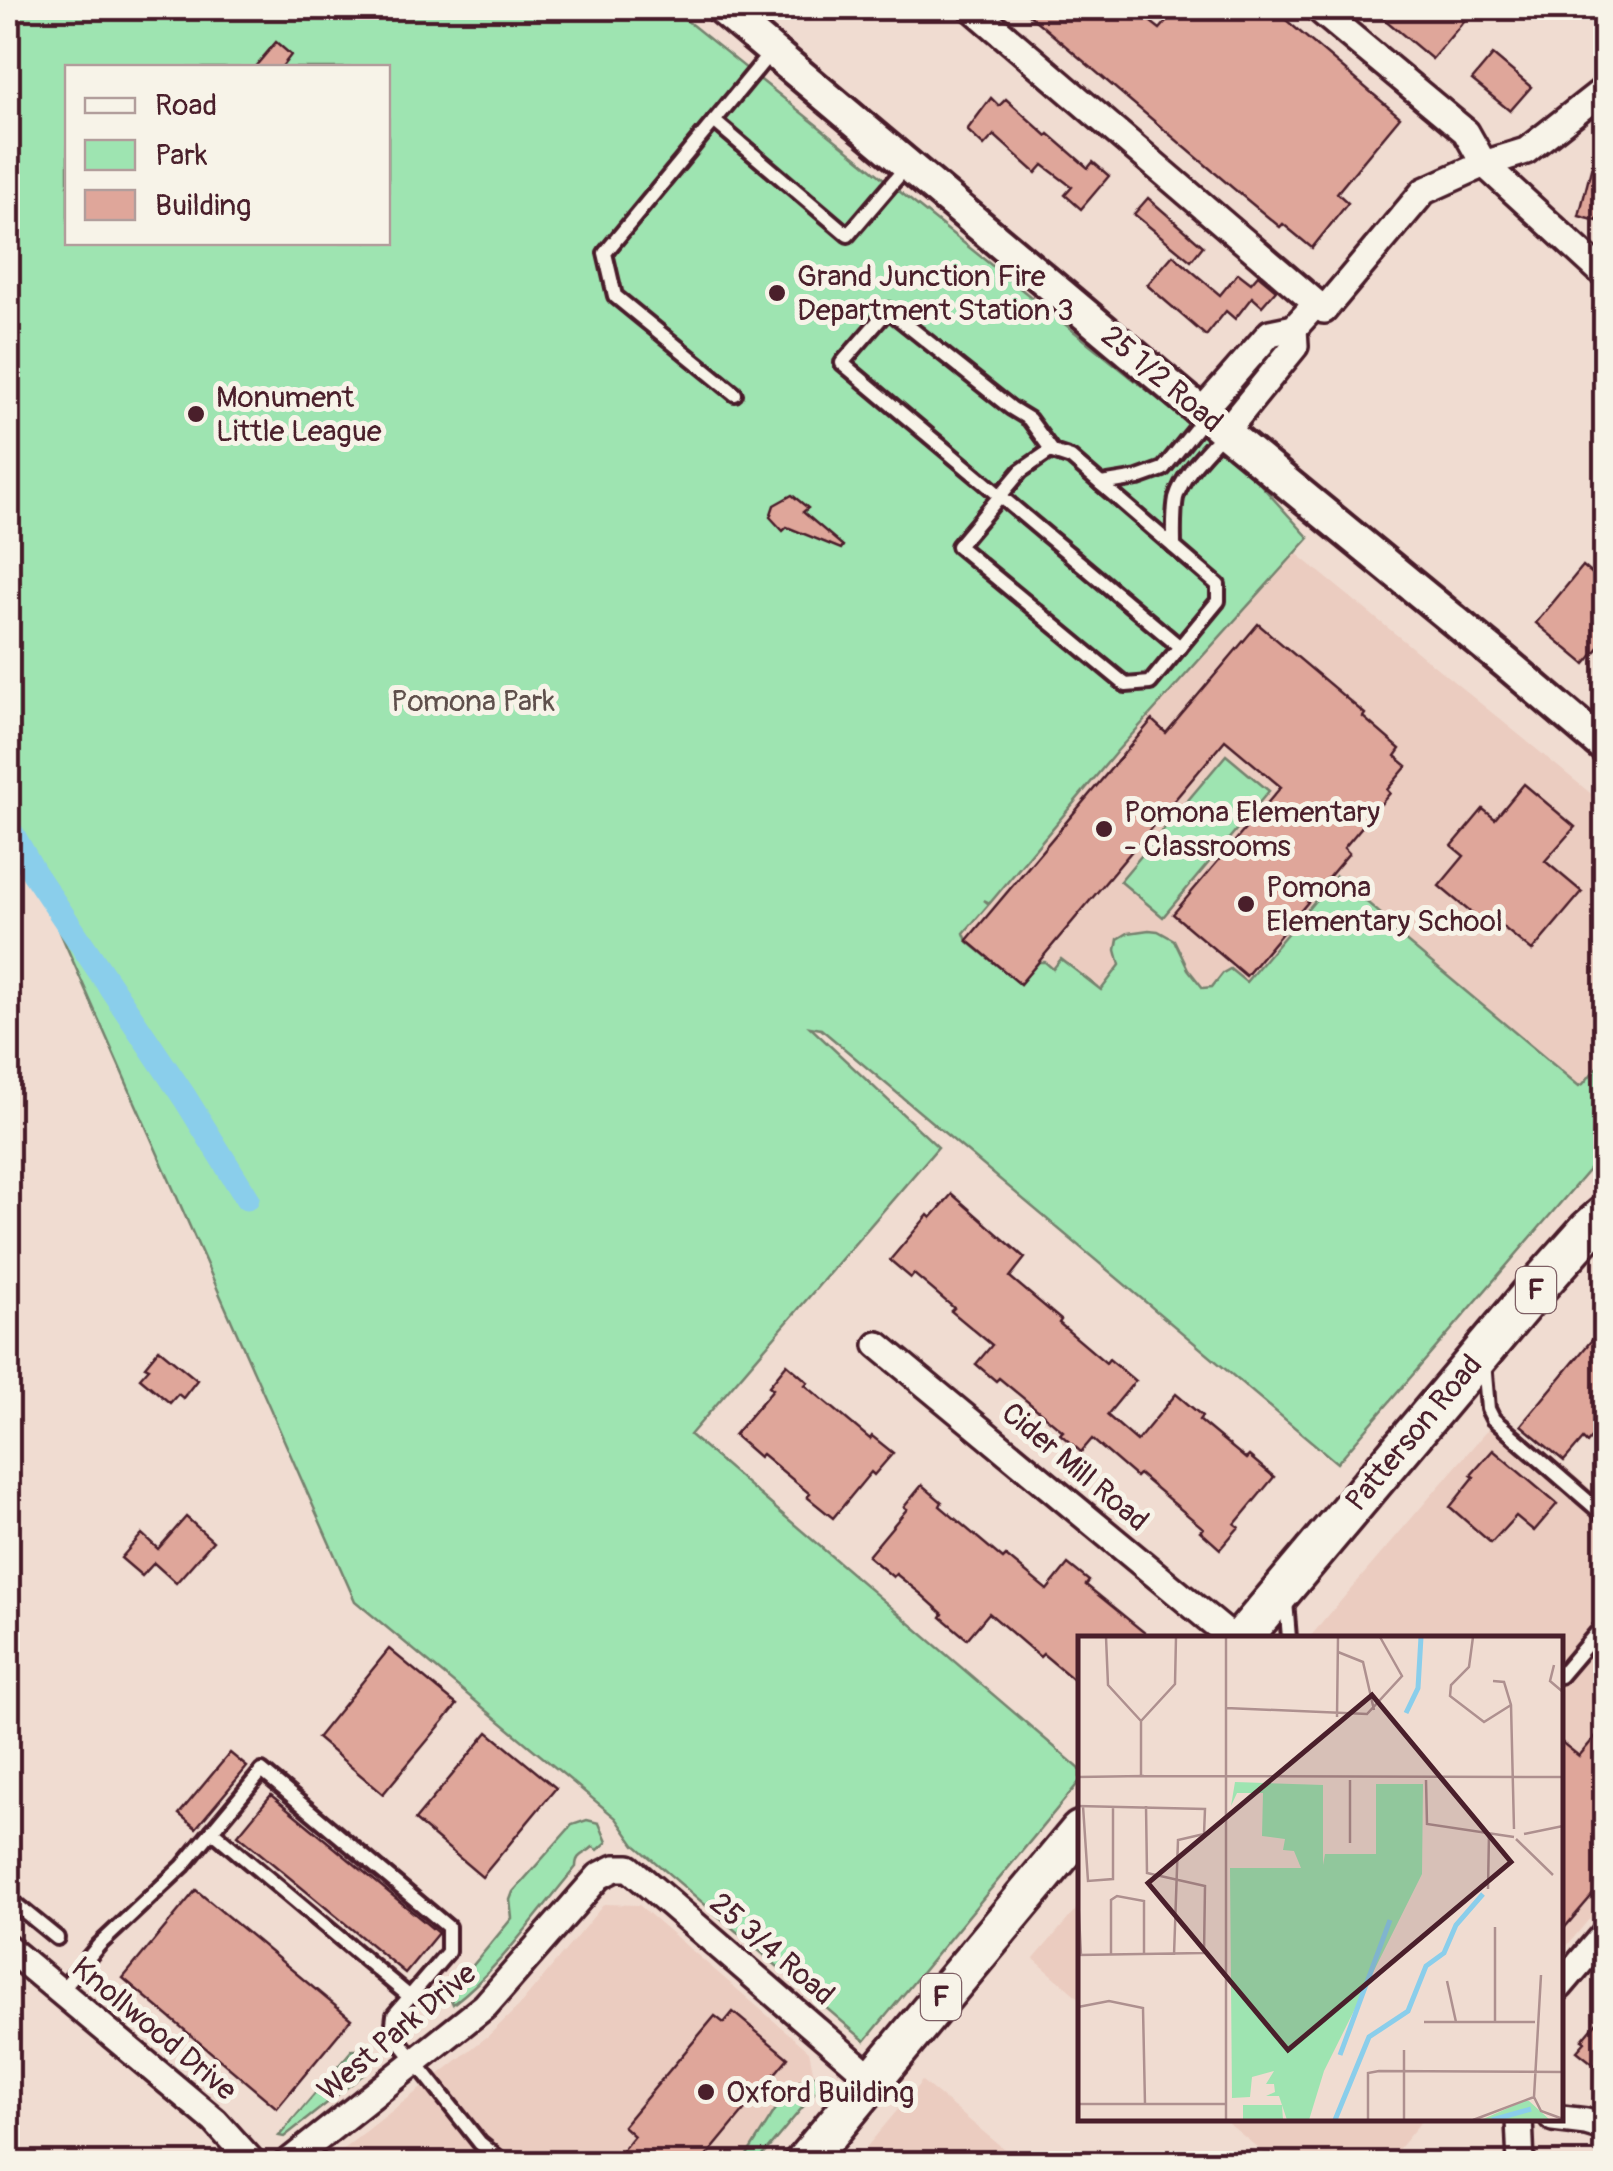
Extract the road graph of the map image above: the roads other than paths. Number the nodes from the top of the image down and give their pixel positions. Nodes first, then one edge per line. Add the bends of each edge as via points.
1 (721, 8) edge
2 (972, 8) edge
3 (1318, 8) edge
4 (772, 50) junction
5 (1606, 88) edge
6 (714, 121) junction
7 (1484, 164) junction
8 (908, 165) junction
9 (1606, 276) edge
10 (1316, 304) junction
11 (735, 394) dead end
12 (1210, 420) junction
13 (1053, 452) junction
14 (1100, 484) junction
15 (1000, 496) junction
16 (1174, 548) junction
17 (1180, 647) junction
18 (1606, 748) edge
19 (1600, 1214) edge
20 (878, 1345) dead end
21 (1483, 1351) junction
22 (1606, 1517) edge
23 (1284, 1587) junction
24 (1606, 1622) edge
25 (1230, 1636) edge
26 (1244, 1636) edge
27 (1289, 1636) edge
28 (1563, 1672) edge
29 (212, 1831) junction
30 (1078, 1833) edge
31 (629, 1868) joint
32 (8, 1898) edge
33 (1606, 1932) edge
34 (57, 1938) dead end
35 (8, 1948) edge
36 (1563, 1982) edge
37 (60, 1992) junction
38 (410, 1996) junction
39 (416, 2062) junction
40 (874, 2078) junction
41 (1563, 2119) edge
42 (1518, 2121) edge
43 (1606, 2128) edge
44 (254, 2164) edge
45 (286, 2164) edge
46 (506, 2164) edge
47 (803, 2164) edge
48 (1521, 2164) edge

1 - 4 street, 25 1/2 Road
2 - 10 street
3 - 7 street via 1466,132
4 - 6 lane
4 - 8 street, 25 1/2 Road
5 - 7 street via 1526,150
6 - 8 lane via 848,235
6 - 11 lane via 605,253 615,296
7 - 9 street
7 - 10 street via 1424,191 1324,310
8 - 12 street, 25 1/2 Road
10 - 12 street via 1294,328 1270,333
12 - 14 lane via 1163,469
12 - 16 lane via 1177,497
12 - 18 street, 25 1/2 Road
13 - 14 lane via 1071,458
13 - 15 lane via 1021,471
13 - 15 lane via 1030,418 888,310 842,363
14 - 16 lane
15 - 17 lane
15 - 17 lane via 958,546 1126,685 1150,683
16 - 17 lane via 1218,584 1218,602
19 - 21 main road, Patterson Road / F
20 - 25 street, Cider Mill Road
21 - 22 lane via 1493,1419
21 - 23 main road, Patterson Road / F
23 - 26 main road, Patterson Road / F
23 - 27 lane
24 - 28 lane
29 - 37 lane
29 - 38 lane
29 - 38 lane via 262,1771 448,1927 448,1952
30 - 40 main road, F
31 - 39 street, West Park Drive via 599,1876 486,2006
31 - 40 street, 25 3/4 Road
32 - 34 lane
33 - 36 street
35 - 37 street, Knollwood Drive
37 - 44 street, Knollwood Drive via 215,2121
38 - 39 lane via 394,2016 392,2032
39 - 45 street, West Park Drive
39 - 46 lane
40 - 47 main road, F
41 - 43 street
42 - 48 street

